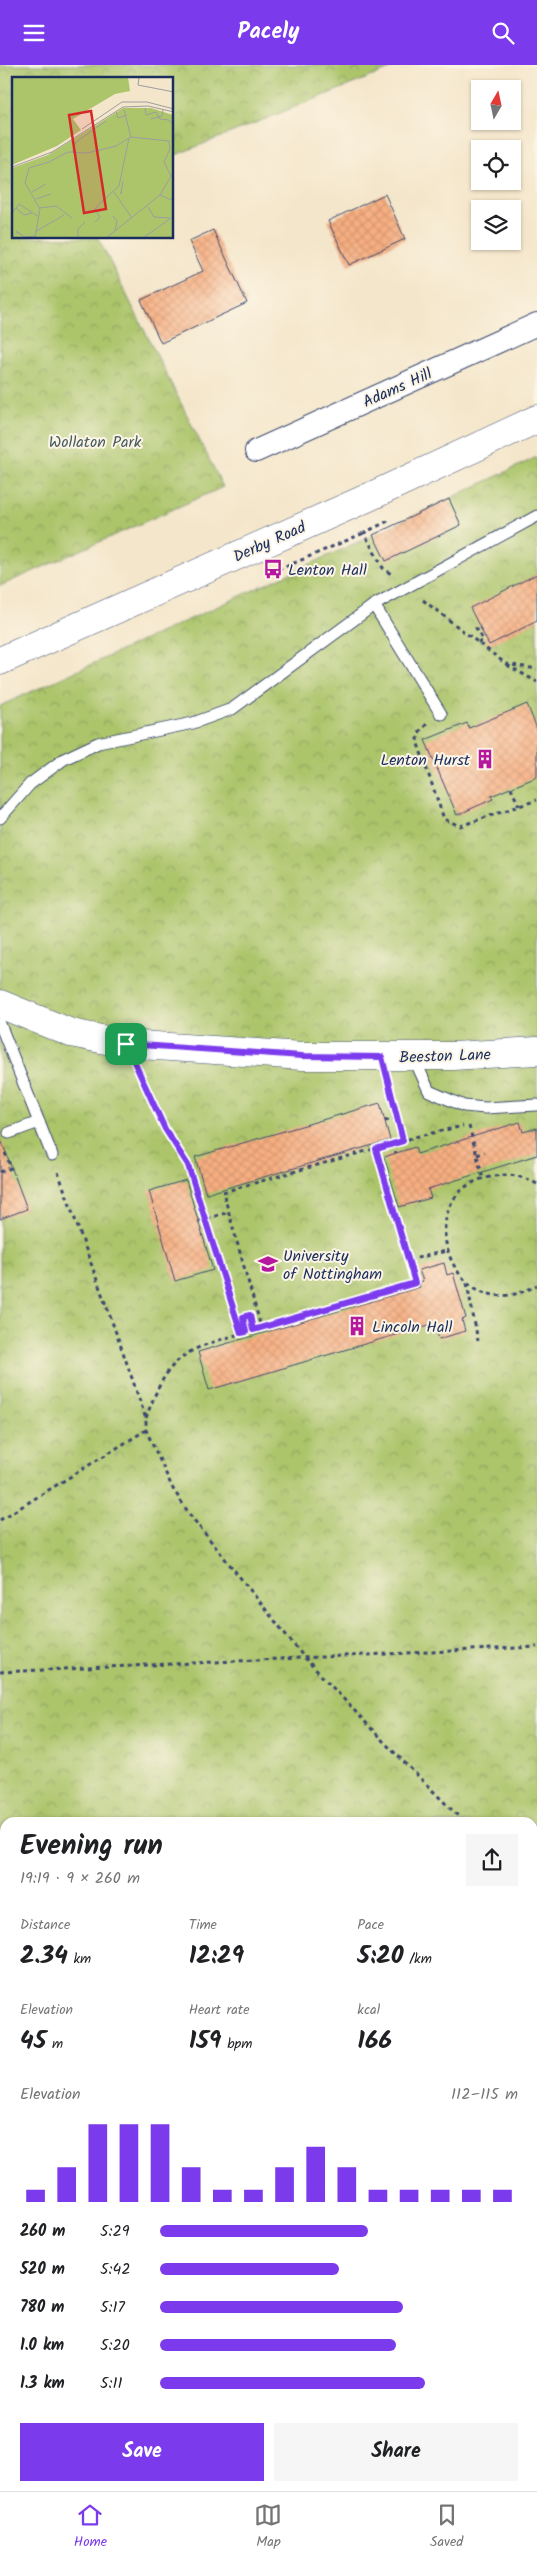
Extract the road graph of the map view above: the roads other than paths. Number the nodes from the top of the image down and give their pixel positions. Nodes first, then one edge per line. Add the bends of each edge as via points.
1 (537, 324) edge
2 (537, 419) edge
3 (256, 451) dead end
4 (537, 516) edge
5 (374, 605) junction
6 (0, 661) edge
7 (441, 714) road end
8 (0, 818) edge
9 (0, 1004) edge
10 (0, 1024) edge
11 (537, 1051) edge
12 (413, 1056) junction
13 (537, 1105) edge
14 (39, 1122) junction
15 (9, 1133) dead end
16 (52, 1155) road end

1 - 3 street, Adams Hill
2 - 6 main road, Derby Road
4 - 5 lane
5 - 7 lane
5 - 8 lane via 232,709 193,723 98,743 64,759 30,784
9 - 12 main road, Beeston Lane via 71,1033 126,1044 302,1056
10 - 14 lane
11 - 12 main road, Beeston Lane
12 - 13 lane via 430,1091 464,1105 485,1108
14 - 15 lane
14 - 16 lane

